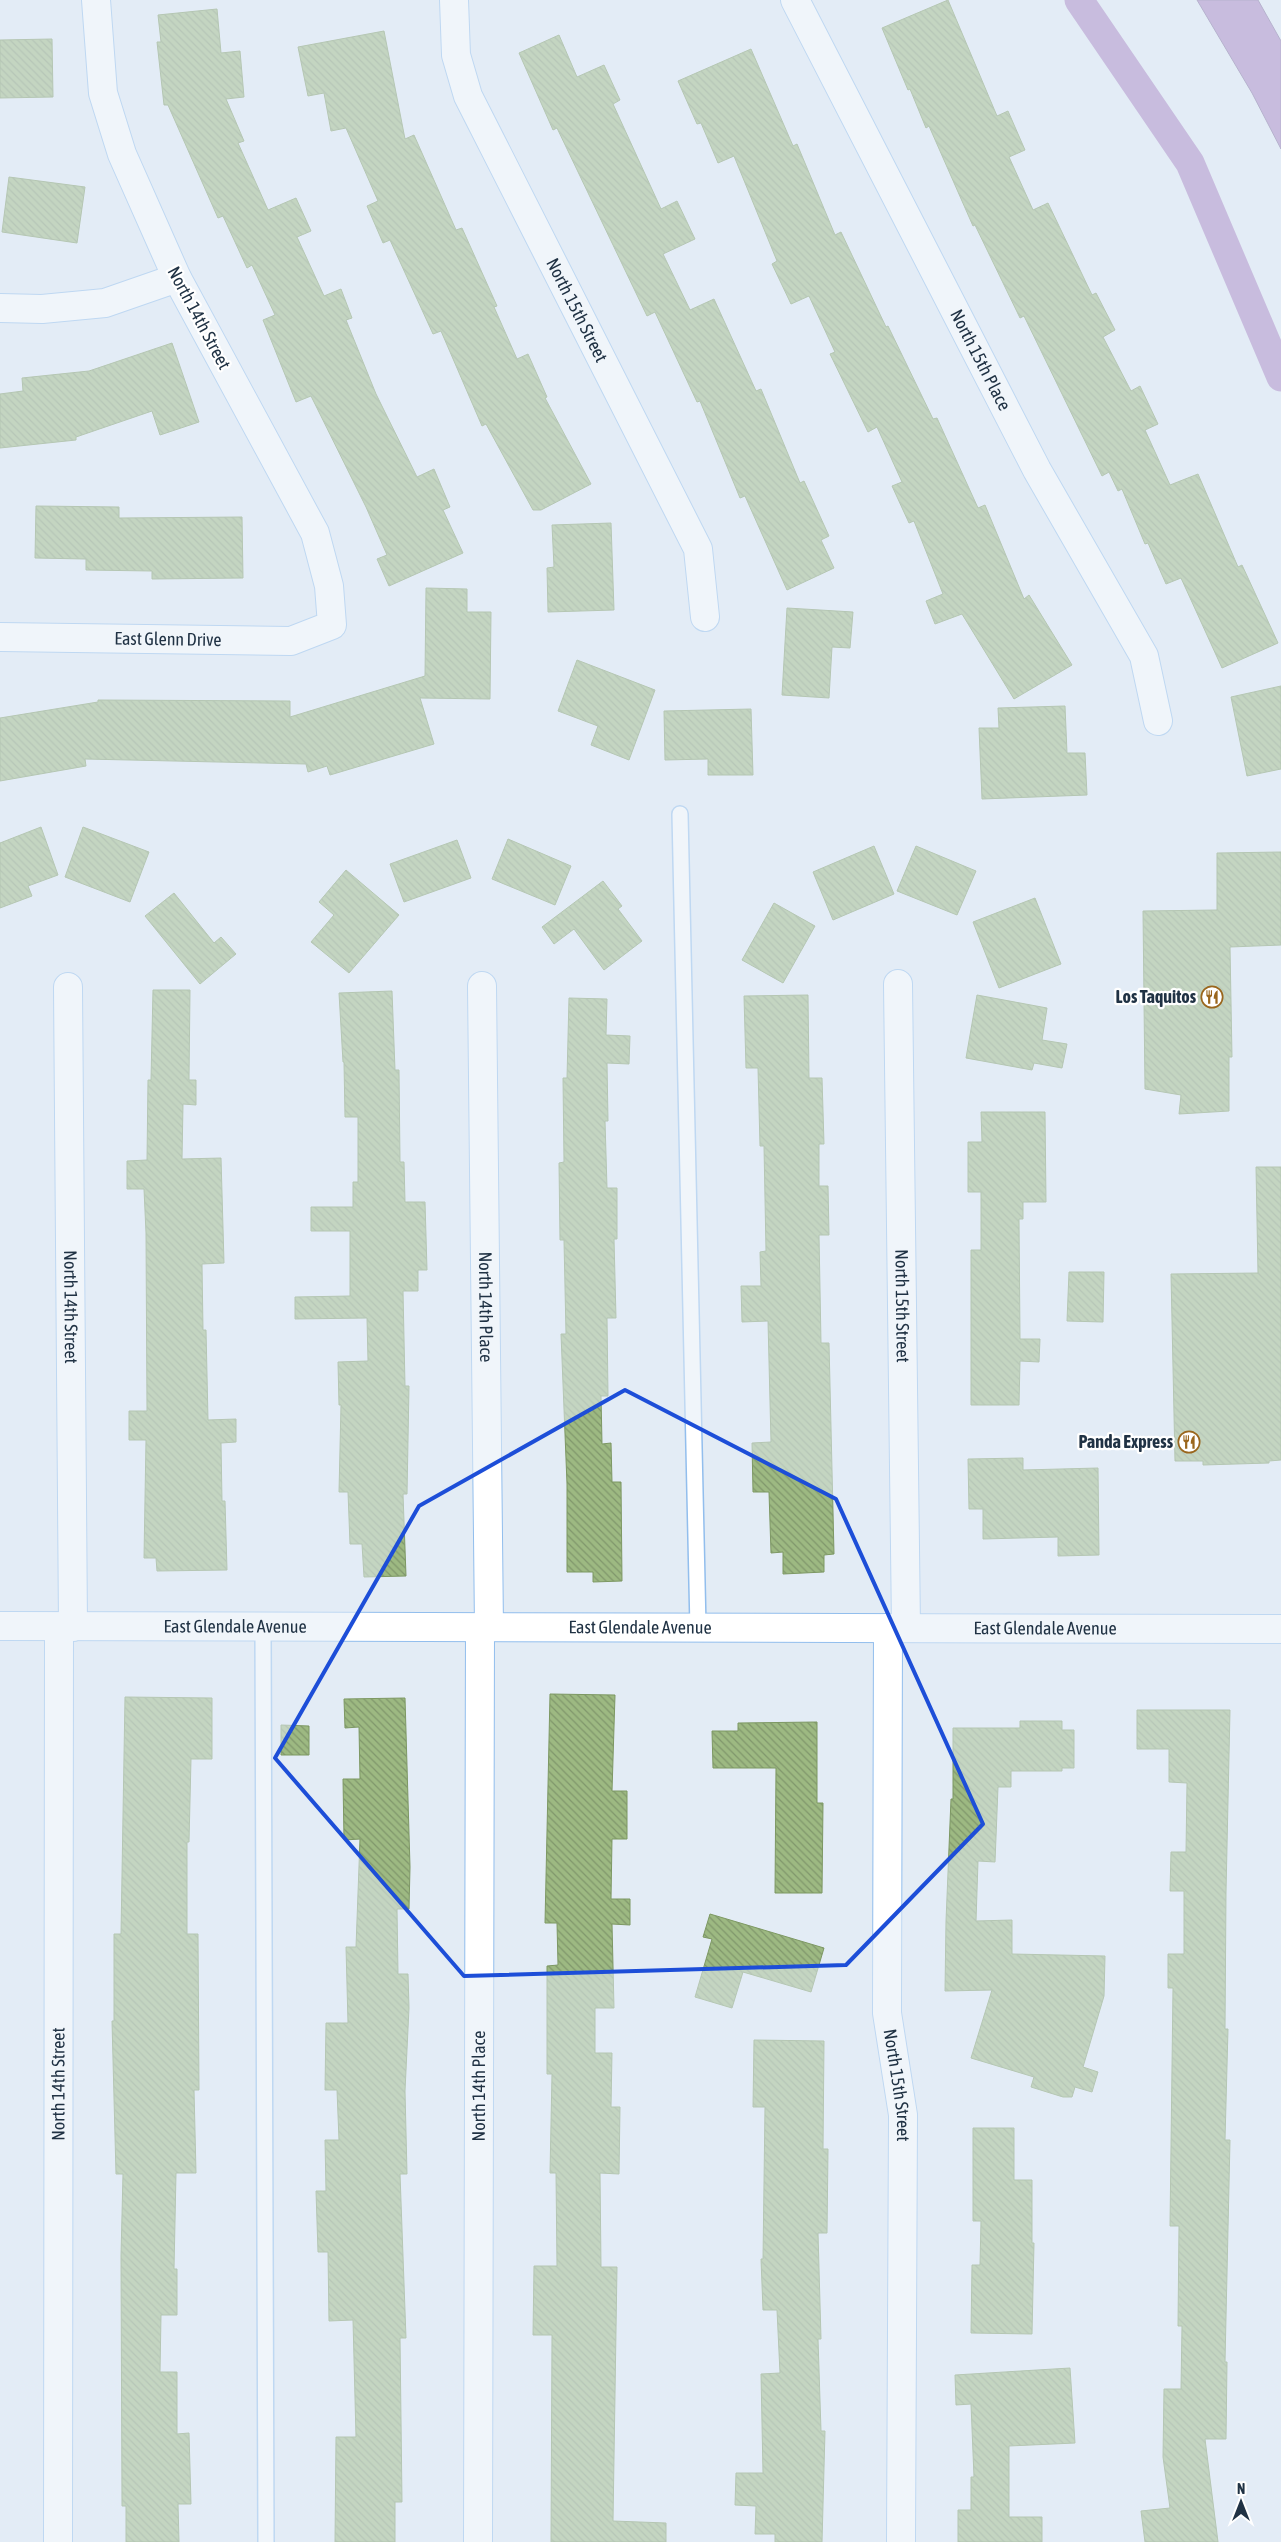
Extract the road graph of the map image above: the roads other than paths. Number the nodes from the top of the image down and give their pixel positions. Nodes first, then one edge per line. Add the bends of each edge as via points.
1 (96, 0) edge
2 (454, 0) edge
3 (795, 0) edge
4 (177, 278) junction
5 (0, 308) edge
6 (705, 617) dead end
7 (332, 625) joint
8 (0, 637) edge
9 (1158, 721) dead end
10 (680, 814) dead end
11 (898, 984) dead end
12 (68, 986) dead end
13 (482, 986) dead end
14 (0, 1626) edge
15 (66, 1627) junction
16 (263, 1628) junction
17 (485, 1628) junction
18 (698, 1628) junction
19 (897, 1628) junction
20 (1281, 1629) edge
21 (58, 2542) edge
22 (266, 2542) edge
23 (478, 2542) edge
24 (901, 2542) edge

1 - 4 street, North 14th Street via 103,93 122,154
2 - 6 street, North 15th Street via 456,55 468,96 698,549
3 - 9 street, North 15th Place via 1037,470 1144,656
4 - 5 street via 105,303 42,309
4 - 7 street, North 14th Street via 315,533 329,586
7 - 8 street, East Glenn Drive via 291,641
10 - 18 lane
11 - 19 street, North 15th Street
12 - 15 street, North 14th Street
13 - 17 street, North 14th Place
14 - 15 street, East Glendale Avenue
15 - 16 street, East Glendale Avenue
15 - 21 street, North 14th Street
16 - 17 street, East Glendale Avenue
16 - 22 lane
17 - 18 street, East Glendale Avenue
17 - 23 street, North 14th Place
18 - 19 street, East Glendale Avenue
19 - 20 street, East Glendale Avenue
19 - 24 street, North 15th Street via 887,2013 904,2115

